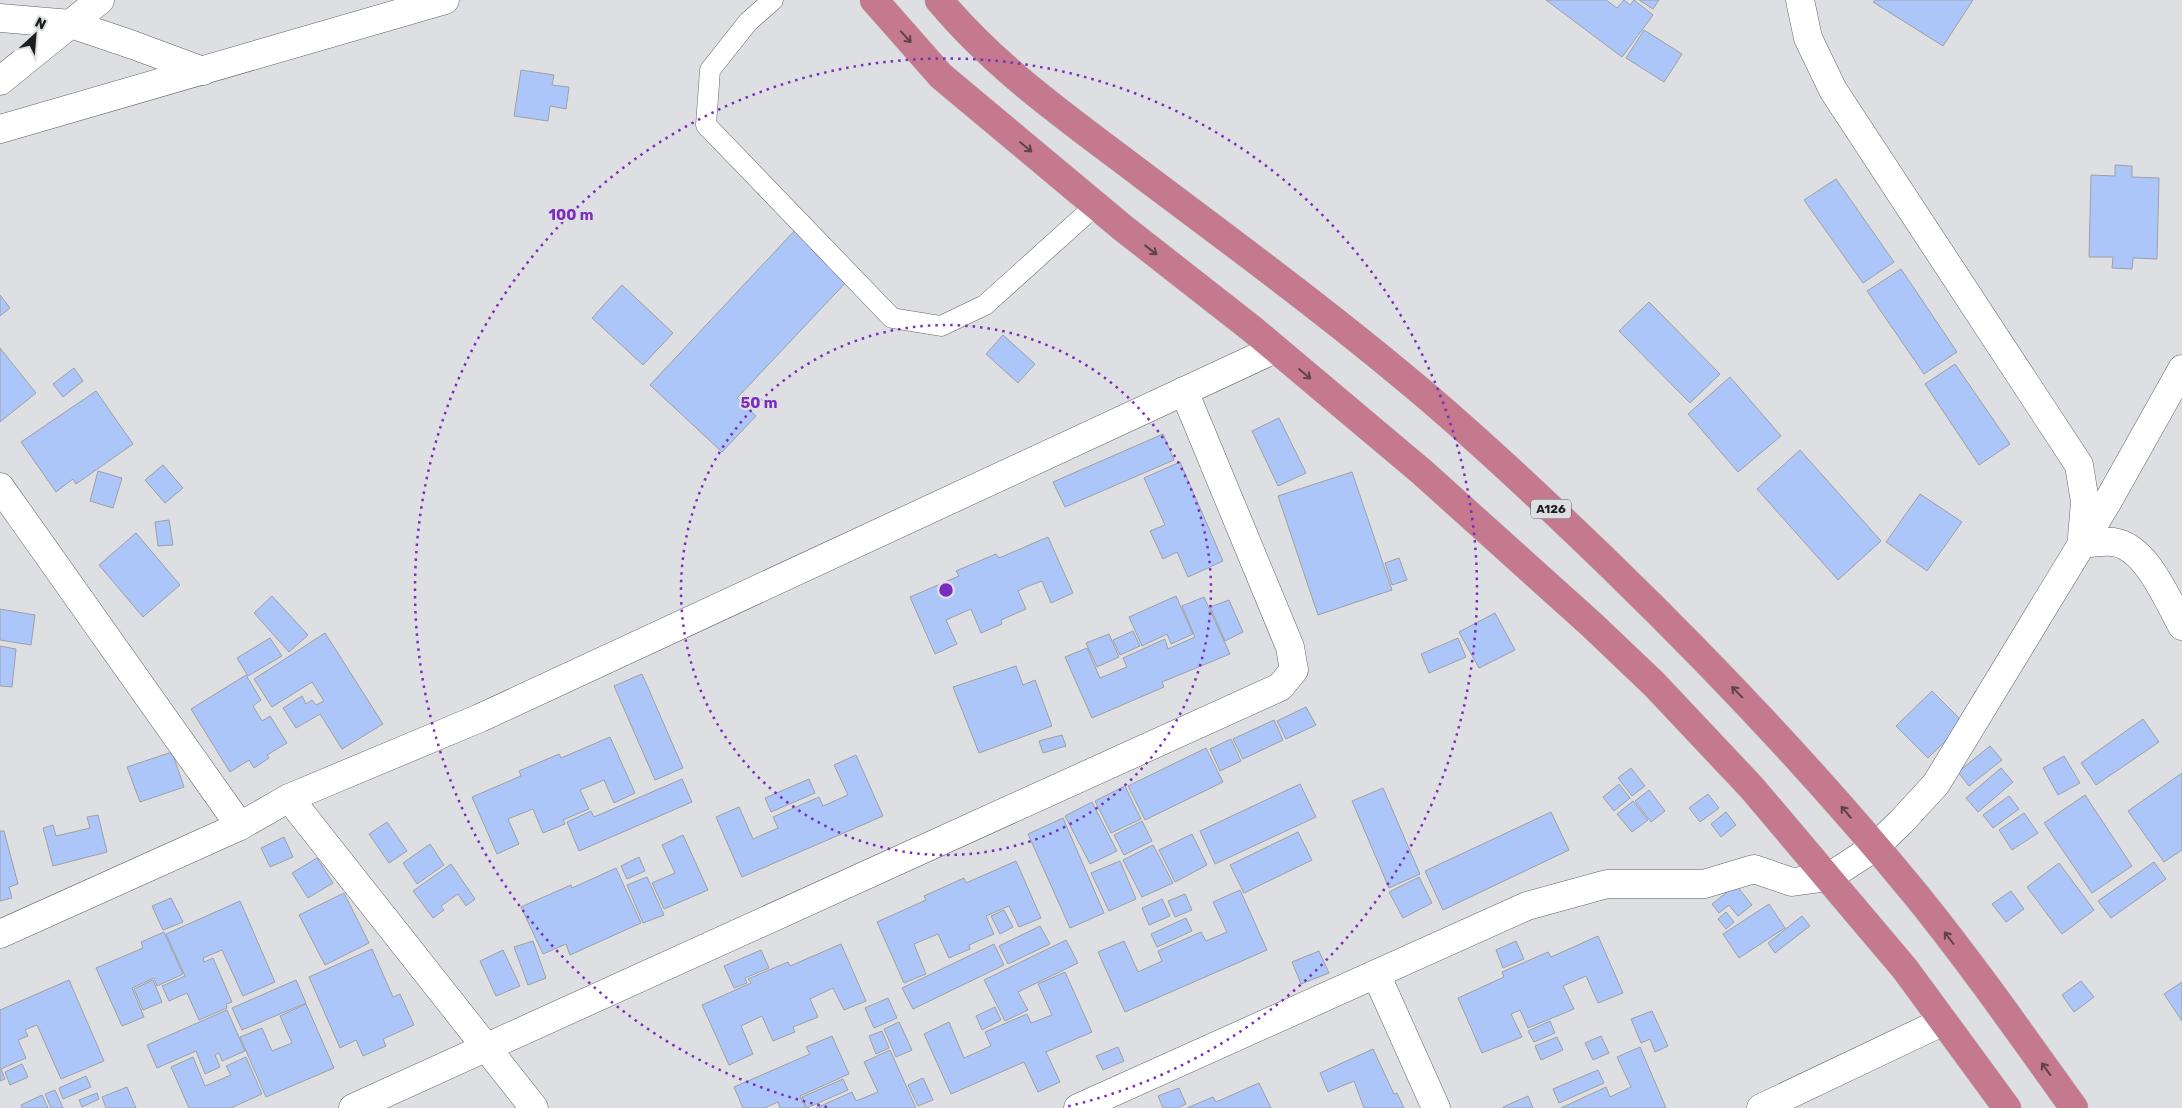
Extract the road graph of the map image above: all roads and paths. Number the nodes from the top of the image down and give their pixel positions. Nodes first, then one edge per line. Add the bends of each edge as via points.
1 (100, 0) edge
2 (445, 0) edge
3 (773, 0) edge
4 (874, 0) edge
5 (939, 0) edge
6 (1800, 0) edge
7 (0, 18) edge
8 (70, 24) junction
9 (203, 71) junction
10 (0, 81) edge
11 (0, 129) edge
12 (1096, 205) junction
13 (1275, 349) junction
14 (2182, 369) edge
15 (1184, 391) junction
16 (0, 487) edge
17 (2082, 544) junction
18 (2182, 626) edge
19 (289, 798) junction
20 (240, 826) junction
21 (1875, 846) junction
22 (1829, 877) junction
23 (0, 934) edge
24 (1376, 974) junction
25 (1942, 1022) junction
26 (486, 1047) junction
27 (353, 1108) edge
28 (534, 1108) edge
29 (1078, 1108) edge
30 (1436, 1108) edge
31 (1761, 1108) edge
32 (2007, 1108) edge
33 (2074, 1108) edge

1 - 8 street
2 - 9 street
3 - 12 lane via 748,22 710,70 706,125 892,318 941,326 985,305
4 -> 12 highway via 941,76
21 -> 5 highway, A126 via 1753,708 1499,460 1347,330 1001,65
6 - 17 street via 1808,38 1834,90 2078,465 2085,502
7 - 8 street
8 - 9 street
8 - 10 street
9 - 11 street
12 -> 13 highway
13 - 15 street
13 -> 22 highway via 1422,472 1654,684 1752,788
14 - 17 street
15 - 19 street via 480,718
15 - 26 street via 1290,647 1294,670 1280,687
16 - 20 street
17 - 18 street via 2113,542 2131,548 2143,558
17 - 21 street via 1936,784
19 - 20 street
19 - 26 street
20 - 23 street
21 - 22 street
33 -> 21 highway, A126 via 1975,972
22 - 24 street via 1792,882 1754,869 1704,884 1607,884 1526,906
22 - 25 highway via 1905,969
24 - 29 street
24 - 30 street
25 - 31 street
25 - 32 highway
26 - 27 street
26 - 28 street

